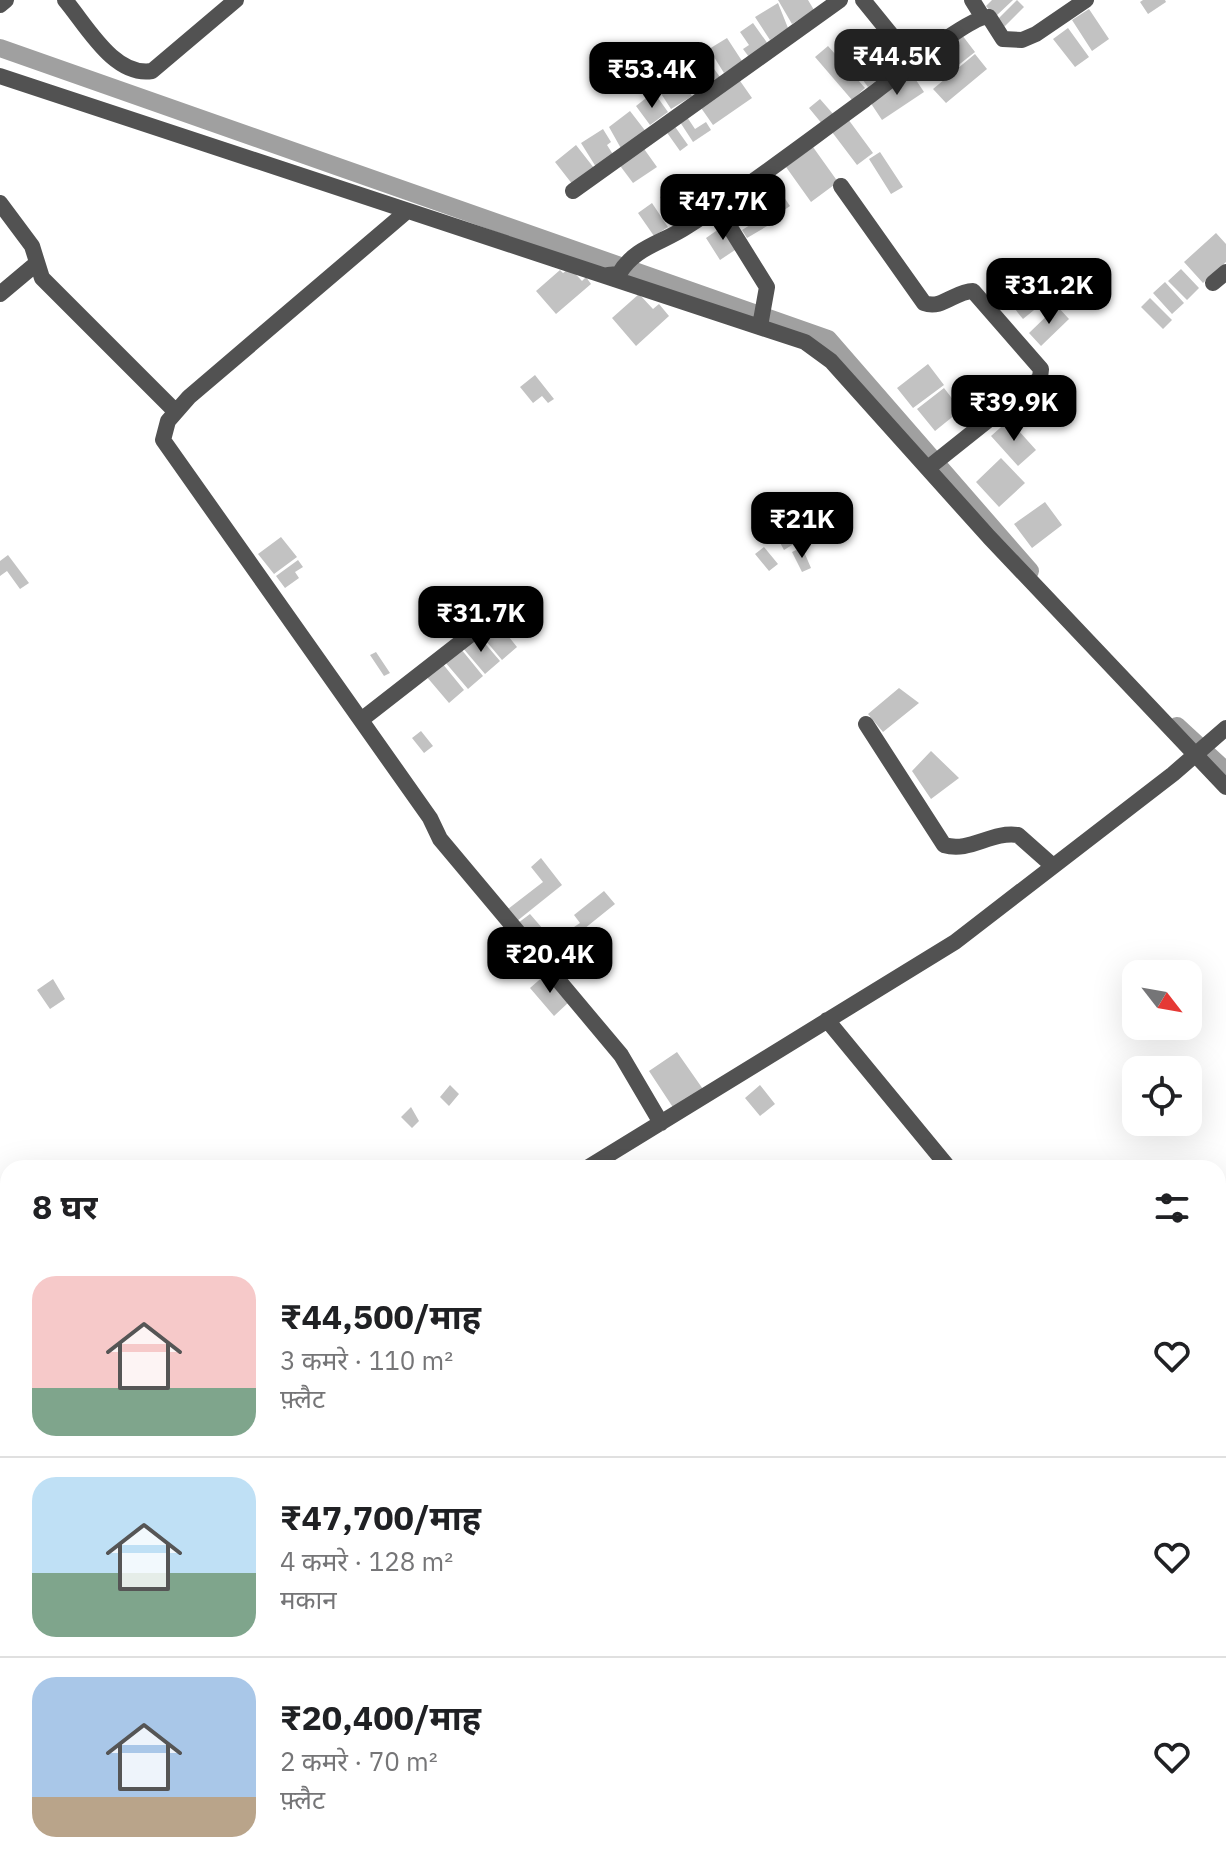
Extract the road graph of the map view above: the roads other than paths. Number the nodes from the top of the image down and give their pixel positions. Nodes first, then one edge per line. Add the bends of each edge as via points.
1 (6, 0) edge
2 (65, 0) edge
3 (236, 0) edge
4 (840, 0) edge
5 (863, 0) edge
6 (972, 0) edge
7 (1086, 0) edge
8 (0, 5) edge
9 (982, 16) junction
10 (915, 64) junction
11 (0, 76) edge
12 (841, 186) dead end
13 (573, 191) dead end
14 (0, 203) edge
15 (716, 205) junction
16 (406, 212) junction
17 (37, 263) junction
18 (1226, 272) edge
19 (613, 274) junction
20 (1213, 283) dead end
21 (0, 294) edge
22 (762, 319) junction
23 (175, 411) junction
24 (933, 463) junction
25 (506, 607) dead end
26 (361, 720) junction
27 (866, 724) dead end
28 (1226, 728) edge
29 (1199, 751) junction
30 (1226, 787) edge
31 (1053, 866) junction
32 (827, 1020) junction
33 (661, 1123) junction
34 (600, 1160) edge
35 (942, 1160) edge

1 - 8 street
2 - 3 street via 115,59 139,73 152,71
4 - 13 street
5 - 10 street
6 - 9 street
7 - 9 street via 1022,40 1003,39 989,17
9 - 10 street via 965,23
10 - 15 street
11 - 16 street
12 - 24 street via 924,303 938,305 973,291 1041,369 1031,386
14 - 17 street via 32,246
15 - 19 street via 628,258
15 - 22 street via 765,281 768,294
16 - 19 street
16 - 23 street
17 - 21 street
17 - 23 street via 42,278
18 - 20 street
19 - 22 street
22 - 24 street via 824,355
23 - 26 street via 164,431 169,453
24 - 29 street
25 - 26 street
26 - 33 street via 440,839 621,1055
27 - 31 street via 944,845 955,849 990,837 1018,835
28 - 29 street
29 - 30 street
29 - 31 street
31 - 32 street via 955,942
32 - 33 street
32 - 35 street
33 - 34 street

